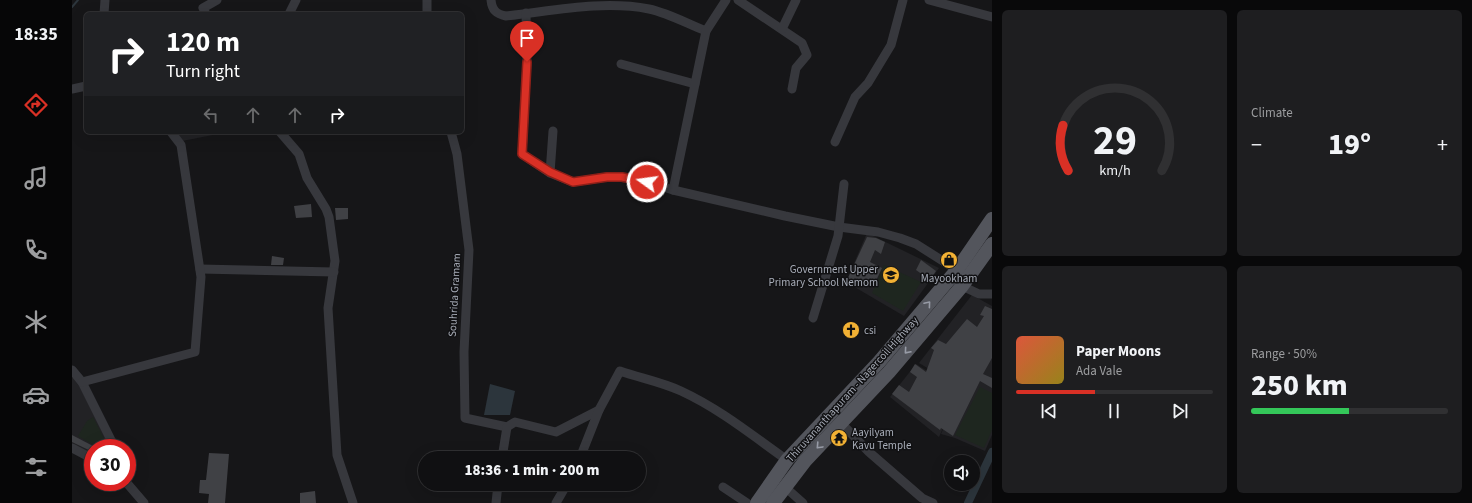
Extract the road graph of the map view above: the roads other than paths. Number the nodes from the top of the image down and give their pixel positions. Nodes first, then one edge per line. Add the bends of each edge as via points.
1 (105, 0) edge
2 (217, 0) edge
3 (296, 0) edge
4 (427, 0) edge
5 (491, 0) edge
6 (726, 0) edge
7 (738, 0) edge
8 (796, 0) edge
9 (903, 0) edge
10 (929, 0) edge
11 (559, 4) edge
12 (104, 12) edge
13 (205, 12) edge
14 (290, 12) edge
15 (427, 12) edge
16 (526, 13) junction
17 (992, 17) edge
18 (782, 29) junction
19 (706, 31) junction
20 (620, 64) dead end
21 (695, 84) junction
22 (84, 86) edge
23 (72, 89) edge
24 (792, 89) dead end
25 (553, 130) dead end
26 (173, 134) edge
27 (282, 134) edge
28 (452, 134) edge
29 (835, 142) dead end
30 (550, 172) junction
31 (844, 184) dead end
32 (673, 190) junction
33 (992, 219) edge
34 (839, 227) junction
35 (992, 244) edge
36 (200, 269) junction
37 (957, 270) junction
38 (334, 272) junction
39 (962, 286) junction
40 (992, 294) edge
41 (812, 318) dead end
42 (72, 370) edge
43 (82, 382) junction
44 (599, 410) junction
45 (841, 423) junction
46 (507, 427) junction
47 (110, 439) edge
48 (72, 448) edge
49 (503, 451) edge
50 (583, 451) edge
51 (84, 454) edge
52 (788, 460) junction
53 (723, 487) dead end
54 (785, 487) junction
55 (134, 491) edge
56 (497, 491) edge
57 (563, 491) edge
58 (144, 503) edge
59 (353, 503) edge
60 (496, 503) edge
61 (556, 503) edge
62 (747, 503) edge
63 (757, 503) edge
64 (774, 503) edge
65 (803, 503) edge
66 (933, 503) edge

1 - 12 street
2 - 13 street via 203,8
3 - 14 street
4 - 15 street
5 - 16 street via 498,14 506,16
6 - 19 street
7 - 18 street
8 - 18 street
9 - 29 street via 891,45 868,83 856,97
10 - 17 street
11 - 16 street
11 - 19 street via 632,6 650,9
16 - 30 street via 527,62 522,154
18 - 24 street via 802,43 807,55 796,68
19 - 21 street
20 - 21 street
21 - 32 street
22 - 23 street
25 - 30 street
26 - 36 street via 181,145
27 - 38 street via 300,154 308,178 326,209 335,261
28 - 46 street, Souhrida Gramam via 457,154 469,250 464,352 465,418
30 - 32 street via 573,182 607,177 634,178
31 - 34 street
32 - 34 street
33 - 37 main road, Thiruvananthapuram - Nagercoil Highway
34 - 37 street via 878,232 900,238 916,244
34 - 41 street
35 - 39 main road, Thiruvananthapuram - Nagercoil Highway
36 - 38 street
36 - 43 street via 195,352
52 -> 37 main road, Thiruvananthapuram - Nagercoil Highway via 879,362
38 - 59 street via 328,308 337,455
39 - 40 street via 979,294
39 -> 45 main road, Thiruvananthapuram - Nagercoil Highway via 889,372
42 - 43 street
43 - 47 street
44 - 46 street via 556,432 514,422
44 - 50 street
44 - 52 street via 620,371 680,390 697,399
45 -> 54 main road, Thiruvananthapuram - Nagercoil Highway via 805,461
45 - 66 street via 869,452 922,498
46 - 49 street
48 - 51 street
52 - 63 main road, Thiruvananthapuram - Nagercoil Highway
53 - 62 street
54 - 64 main road, Thiruvananthapuram - Nagercoil Highway
54 - 65 street
55 - 58 street
56 - 60 street
57 - 61 street

